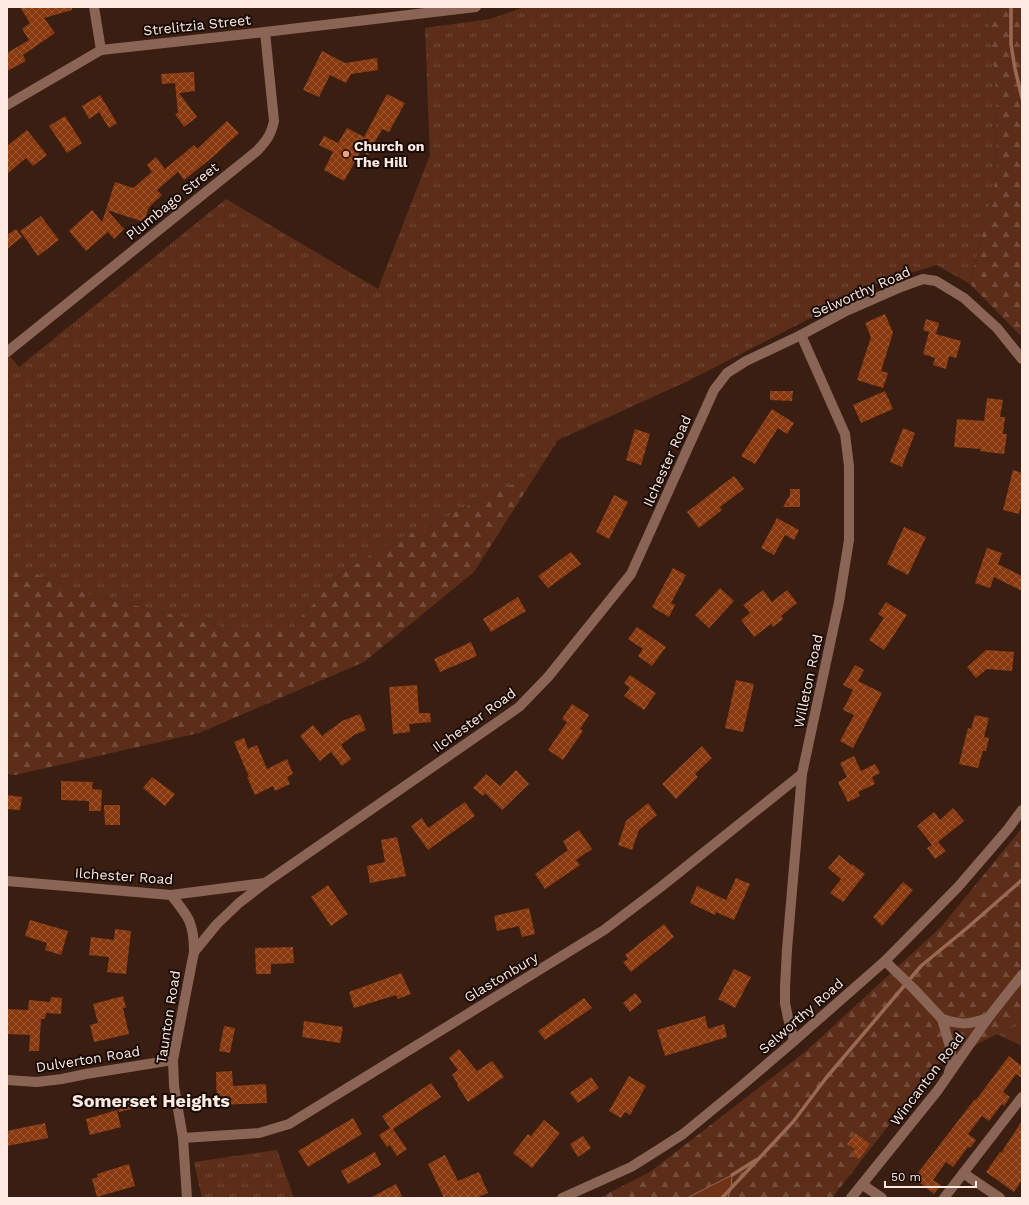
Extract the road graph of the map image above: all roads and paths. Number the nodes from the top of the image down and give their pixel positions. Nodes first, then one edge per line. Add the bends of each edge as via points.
1 (94, 7) edge
2 (476, 7) edge
3 (265, 32) junction
4 (101, 50) junction
5 (7, 105) edge
6 (801, 335) junction
7 (7, 352) edge
8 (1022, 359) edge
9 (802, 774) junction
10 (1022, 810) edge
11 (7, 881) edge
12 (265, 883) junction
13 (171, 895) junction
14 (194, 952) junction
15 (885, 961) junction
16 (1022, 975) edge
17 (988, 1018) junction
18 (942, 1019) junction
19 (794, 1041) junction
20 (173, 1060) junction
21 (947, 1078) junction
22 (7, 1080) edge
23 (1022, 1097) edge
24 (183, 1138) junction
25 (963, 1173) junction
26 (863, 1185) junction
27 (187, 1198) edge
28 (562, 1198) edge
29 (851, 1198) edge
30 (882, 1198) edge
31 (944, 1198) edge
32 (1000, 1198) edge

1 - 4 street
2 - 3 street, Strelitzia Street
3 - 4 street, Strelitzia Street
3 - 7 street, Plumbago Street via 274,121 272,131 265,142
4 - 5 street, Strelitzia Street
6 - 8 street, Selworthy Road via 844,312 923,279 936,281 964,298 997,328
6 - 9 street, Willeton Road via 845,434 849,466 849,540 839,602
6 - 12 street, Ilchester Road via 727,373 714,390 632,574 548,677 524,702
9 - 19 street, Willeton Road via 785,987 788,1018
9 - 24 street, Glastonbury via 604,930 289,1124 259,1133
10 - 15 street, Selworthy Road via 958,887
11 - 13 street, Ilchester Road
12 - 13 street, Ilchester Road
12 - 14 street via 216,924
13 - 14 street, Taunton Road via 192,927
14 - 20 street, Taunton Road
15 - 18 street
15 - 19 street, Selworthy Road
16 - 17 street, Wincanton Road
17 - 18 street via 971,1024 958,1024
17 - 21 street, Wincanton Road
18 - 21 street via 952,1063
19 - 28 street, Selworthy Road via 683,1134 631,1167
20 - 22 street, Dulverton Road via 62,1079 37,1082
20 - 24 street, Taunton Road via 174,1086
21 - 26 street, Wincanton Road
23 - 25 street
24 - 27 street, Taunton Road
25 - 31 street
25 - 32 street
26 - 29 street, Wincanton Road
26 - 30 street

